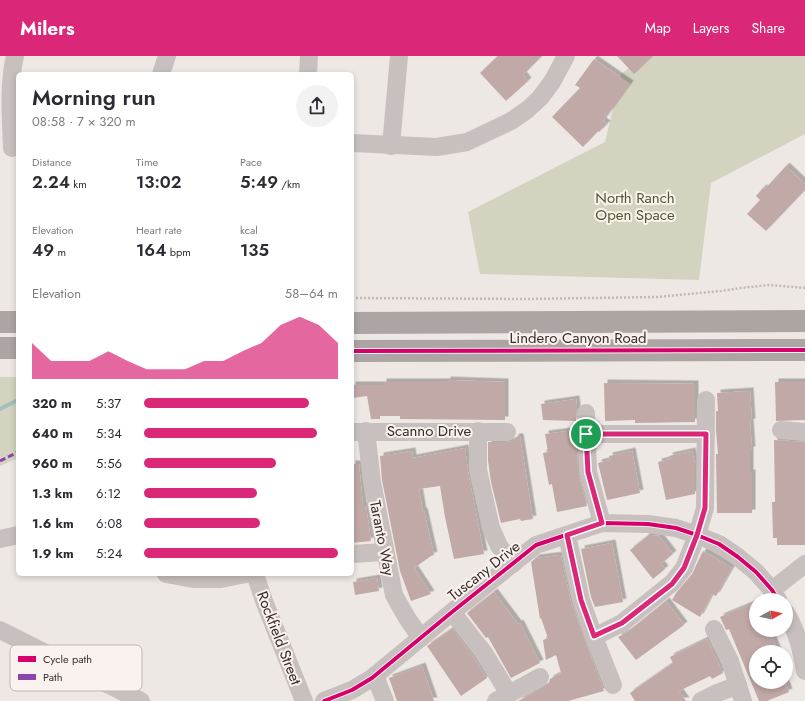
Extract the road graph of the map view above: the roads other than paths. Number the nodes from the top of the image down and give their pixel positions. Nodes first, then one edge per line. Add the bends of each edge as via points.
1 (15, 56) edge
2 (167, 56) edge
3 (310, 56) edge
4 (399, 56) edge
5 (566, 56) edge
6 (162, 72) edge
7 (308, 72) edge
8 (354, 143) edge
9 (391, 146) junction
10 (10, 148) edge
11 (805, 321) edge
12 (0, 322) edge
13 (16, 322) edge
14 (354, 323) edge
15 (0, 348) edge
16 (16, 348) edge
17 (805, 350) edge
18 (354, 351) edge
19 (706, 400) dead end
20 (586, 412) dead end
21 (781, 430) dead end
22 (359, 431) edge
23 (478, 431) junction
24 (507, 432) dead end
25 (805, 432) edge
26 (586, 434) junction
27 (706, 434) junction
28 (602, 523) junction
29 (16, 535) edge
30 (567, 535) junction
31 (697, 535) junction
32 (0, 539) edge
33 (384, 552) junction
34 (354, 554) edge
35 (513, 564) junction
36 (805, 564) edge
37 (177, 576) edge
38 (236, 576) edge
39 (256, 576) edge
40 (773, 593) edge
41 (777, 593) edge
42 (452, 612) junction
43 (793, 627) edge
44 (714, 629) dead end
45 (0, 630) edge
46 (594, 636) junction
47 (421, 638) junction
48 (30, 645) edge
49 (803, 652) edge
50 (805, 671) edge
51 (375, 676) junction
52 (540, 677) dead end
53 (613, 685) dead end
54 (121, 691) edge
55 (741, 693) edge
56 (503, 698) edge
57 (141, 701) edge
58 (304, 701) edge
59 (324, 701) edge
60 (385, 701) edge
61 (701, 701) edge

1 - 10 street via 12,67
2 - 6 street
3 - 7 street
4 - 9 street
5 - 9 street via 540,98 511,121 467,142 437,147
8 - 9 street
11 - 14 main road, Lindero Canyon Road
12 - 13 main road
15 - 16 main road
17 - 18 main road, Lindero Canyon Road
19 - 27 street
20 - 26 street
21 - 25 street
22 - 23 street, Scanno Drive
22 - 33 street, Taranto Way via 372,482
23 - 24 street, Scanno Drive
23 - 35 street via 478,470 491,528 499,546
26 - 27 street
26 - 28 street via 588,472
27 - 31 street via 705,508
28 - 30 street, Tuscany Drive
28 - 31 street, Tuscany Drive via 648,524 676,528
29 - 32 street
30 - 35 street, Tuscany Drive via 536,545
30 - 46 street via 581,600
31 - 40 street, Tuscany Drive via 738,557 756,572
31 - 46 street via 684,568 672,584 622,623
33 - 34 street
33 - 47 street, Taranto Way via 394,595
35 - 42 street, Tuscany Drive
36 - 41 street
37 - 38 street via 221,579
39 - 58 street, Rockfield Street
42 - 47 street, Tuscany Drive
42 - 56 street via 484,653
43 - 49 street
44 - 55 street via 730,661
45 - 48 street
46 - 53 street
47 - 51 street, Tuscany Drive
49 - 50 street
51 - 59 street, Tuscany Drive via 352,690
51 - 60 street
52 - 56 street
54 - 57 street
55 - 61 street via 715,694

